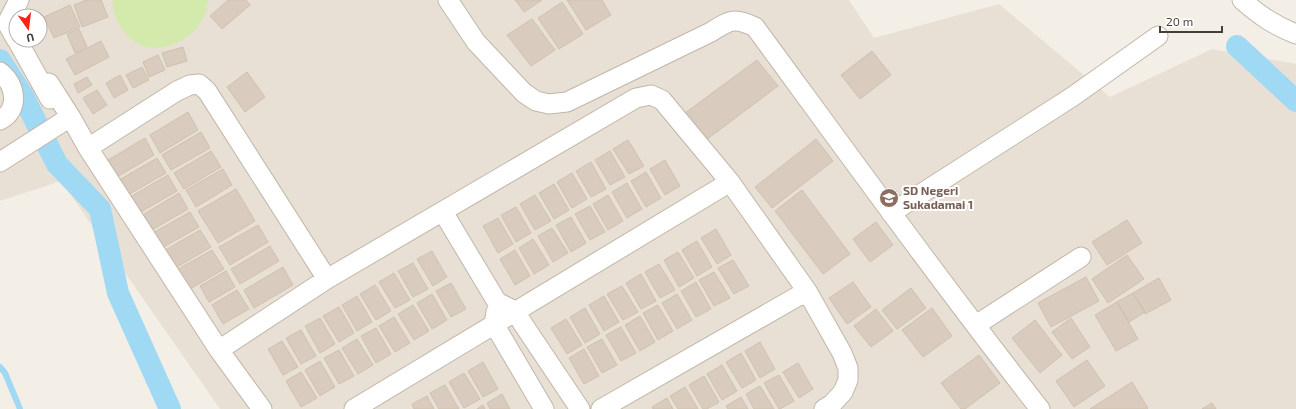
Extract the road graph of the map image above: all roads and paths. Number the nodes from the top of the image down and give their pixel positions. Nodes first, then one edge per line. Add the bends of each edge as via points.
1 (1242, 0) edge
2 (454, 2) edge
3 (1296, 34) edge
4 (1158, 36) dead end
5 (21, 48) edge
6 (0, 72) edge
7 (49, 83) dead end
8 (0, 120) edge
9 (65, 120) junction
10 (88, 148) junction
11 (0, 162) edge
12 (730, 182) junction
13 (443, 212) junction
14 (892, 213) junction
15 (1078, 254) dead end
16 (327, 280) junction
17 (807, 291) junction
18 (497, 302) junction
19 (515, 311) junction
20 (972, 321) junction
21 (494, 324) junction
22 (219, 350) junction
23 (262, 409) edge
24 (354, 409) edge
25 (544, 409) edge
26 (580, 409) edge
27 (601, 409) edge
28 (824, 409) edge
29 (1040, 409) edge

1 - 3 street via 1259,15
2 - 14 street via 476,42 524,93 536,101 548,104 567,102 723,24 733,20 743,21 755,27
4 - 14 street via 1072,97
5 - 9 street
6 - 8 street via 11,86 13,96 13,108 7,117
7 - 9 street
9 - 10 street
9 - 11 street
10 - 16 street via 177,91 199,84 207,90
10 - 22 street
12 - 13 street via 662,100 651,95 636,98
12 - 17 street
12 - 19 street
13 - 16 street
13 - 18 street
14 - 20 street
15 - 20 street
16 - 22 street
17 - 27 street
17 - 28 street via 848,368 848,380 843,392
18 - 19 street
18 - 21 street
19 - 21 street
19 - 26 street
20 - 29 street
21 - 24 street
21 - 25 street
22 - 23 street

